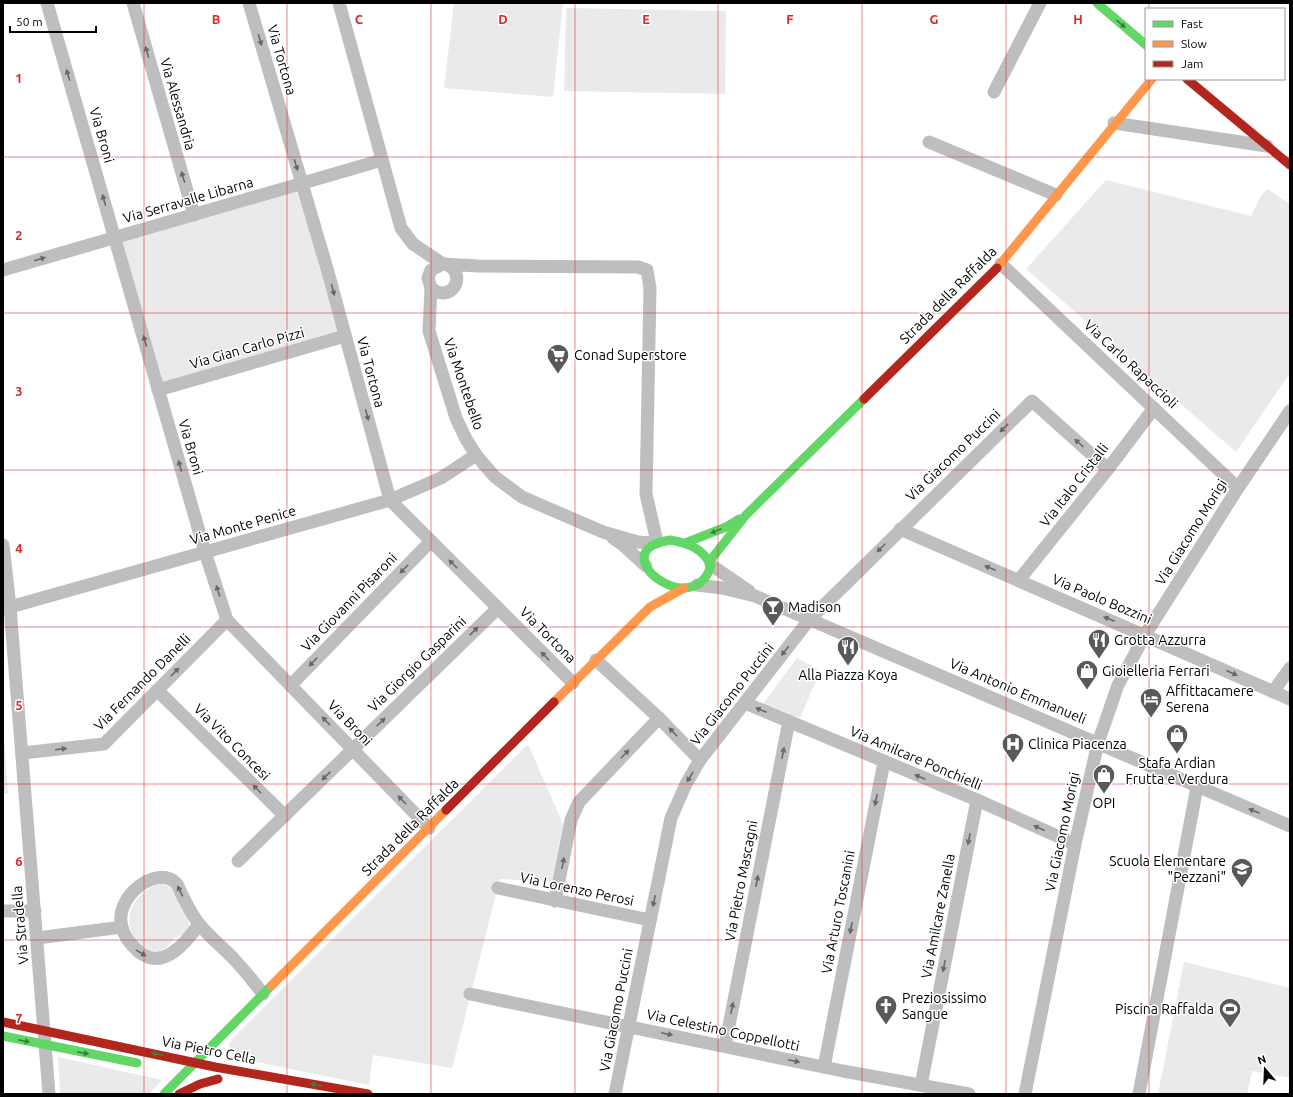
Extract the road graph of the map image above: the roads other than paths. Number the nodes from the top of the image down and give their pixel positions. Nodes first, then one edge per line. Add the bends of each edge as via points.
1 (47, 3) edge
2 (133, 3) edge
3 (249, 3) edge
4 (339, 3) edge
5 (1040, 3) edge
6 (1097, 3) edge
7 (1145, 44) edge
8 (1151, 80) edge
9 (1188, 80) edge
10 (1199, 80) edge
11 (994, 92) dead end
12 (1114, 123) junction
13 (1259, 127) dead end
14 (928, 142) dead end
15 (1267, 146) junction
16 (382, 160) junction
17 (1290, 165) edge
18 (301, 184) junction
19 (1056, 195) junction
20 (194, 215) junction
21 (115, 238) junction
22 (413, 244) junction
23 (1001, 264) junction
24 (446, 265) junction
25 (478, 266) junction
26 (3, 270) edge
27 (429, 274) junction
28 (457, 280) junction
29 (431, 288) junction
30 (446, 292) junction
31 (429, 315) junction
32 (345, 336) junction
33 (158, 390) junction
34 (1154, 408) junction
35 (1290, 411) edge
36 (476, 455) junction
37 (1108, 469) junction
38 (1238, 488) junction
39 (390, 500) junction
40 (746, 515) junction
41 (652, 518) junction
42 (900, 529) junction
43 (603, 532) junction
44 (431, 541) junction
45 (680, 541) junction
46 (655, 542) junction
47 (3, 546) edge
48 (205, 552) junction
49 (710, 563) junction
50 (646, 566) junction
51 (1019, 580) junction
52 (653, 585) junction
53 (691, 587) junction
54 (755, 596) junction
55 (10, 607) junction
56 (650, 607) junction
57 (498, 608) junction
58 (227, 620) junction
59 (809, 620) junction
60 (1145, 635) junction
61 (596, 660) junction
62 (1290, 668) edge
63 (573, 683) junction
64 (291, 685) junction
65 (157, 690) junction
66 (1273, 692) junction
67 (1290, 699) edge
68 (745, 704) junction
69 (659, 718) junction
70 (789, 721) junction
71 (1098, 743) junction
72 (353, 749) junction
73 (22, 753) junction
74 (700, 760) junction
75 (884, 762) junction
76 (1197, 787) junction
77 (977, 800) junction
78 (285, 816) junction
79 (1290, 826) edge
80 (429, 828) junction
81 (1075, 844) junction
82 (238, 861) dead end
83 (498, 888) dead end
84 (556, 901) junction
85 (35, 911) junction
86 (3, 912) edge
87 (650, 920) junction
88 (199, 924) junction
89 (122, 928) junction
90 (37, 938) junction
91 (264, 994) junction
92 (470, 994) dead end
93 (3, 1022) edge
94 (628, 1026) junction
95 (223, 1035) junction
96 (3, 1036) edge
97 (45, 1038) junction
98 (725, 1046) junction
99 (223, 1047) dead end
100 (226, 1057) dead end
101 (150, 1066) dead end
102 (190, 1067) junction
103 (824, 1068) junction
104 (171, 1070) dead end
105 (235, 1070) junction
106 (921, 1085) junction
107 (49, 1094) edge
108 (164, 1094) edge
109 (179, 1094) edge
110 (368, 1094) edge
111 (615, 1094) edge
112 (969, 1094) edge
113 (1026, 1094) edge
114 (1139, 1094) edge

21 -> 1 street, Via Broni
20 -> 2 street, Via Alessandria
3 -> 18 street, Via Tortona
4 - 16 street
5 - 11 street
6 -> 7 street
8 - 12 street, Strada della Raffalda
9 - 15 street
10 - 13 street
12 - 15 street
12 - 19 street, Strada della Raffalda
14 - 19 street
15 - 17 street
16 - 18 street, Via Serravalle Libarna
16 - 22 street via 401,228
18 - 20 street, Via Serravalle Libarna
18 -> 32 street, Via Tortona
19 - 23 street, Strada della Raffalda
20 - 21 street, Via Serravalle Libarna
26 -> 21 street, Via Serravalle Libarna
33 -> 21 street, Via Broni
22 - 24 street
22 - 27 street
23 - 34 street, Via Carlo Rapaccioli
23 - 40 street, Strada della Raffalda
24 - 25 street
24 - 27 street via 435,267
24 - 28 street via 455,271
25 - 28 street
25 - 41 street via 638,267 647,270 650,288 646,494
27 - 29 street
28 - 30 street via 453,289
29 - 30 street via 439,293
29 - 31 street, Via Montebello
30 - 31 street
31 - 36 street, Via Montebello via 429,331 456,418
32 - 33 street, Via Gian Carlo Pizzi
32 -> 39 street, Via Tortona
48 -> 33 street, Via Broni
34 - 37 street, Via Italo Cristalli
34 - 38 street, Via Carlo Rapaccioli
35 - 38 street, Via Giacomo Morigi
36 - 39 street, Via Monte Penice via 441,478
36 - 43 street, Via Montebello via 495,477 522,497
37 -> 42 street, Via Giacomo Puccini via 1032,401
37 - 51 street, Via Italo Cristalli
38 - 60 street, Via Giacomo Morigi
39 - 44 street, Via Tortona
39 - 48 street, Via Monte Penice
40 -> 45 street, Strada della Raffalda via 726,527
40 - 49 street, Strada della Raffalda
41 - 45 street
41 - 46 street
51 -> 42 street, Via Paolo Bozzini
42 -> 59 street, Via Giacomo Puccini
43 - 46 street, Via Montebello via 638,542
43 - 50 street, Via Montebello via 623,545
57 -> 44 street, Via Tortona
44 -> 64 street, Via Giovanni Pisaroni
45 - 46 street, Strada della Raffalda
45 - 49 street via 698,548
46 - 50 street via 647,548 644,555
47 - 55 street, Via Stradella
48 - 55 street, Via Monte Penice
58 -> 48 street, Via Broni
49 - 53 street, Strada della Raffalda via 706,579
49 - 54 street, Via Antonio Emmanueli
50 - 52 street
60 -> 51 street, Via Paolo Bozzini
52 - 53 street
52 - 56 street
53 - 54 street, Via Antonio Emmanueli via 722,588
53 - 56 street, Strada della Raffalda
54 - 59 street, Via Antonio Emmanueli
55 - 73 street, Via Stradella
56 - 61 street, Strada della Raffalda
63 -> 57 street, Via Tortona
72 -> 57 street, Via Giorgio Gasparini
58 - 64 street, Via Broni
65 -> 58 street, Via Fernando Danelli
59 -> 68 street, Via Giacomo Puccini
59 - 71 street, Via Antonio Emmanueli
60 -> 66 street, Via Paolo Bozzini
60 - 71 street, Via Giacomo Morigi via 1118,685
61 - 63 street, Strada della Raffalda
61 - 69 street
62 - 66 street
63 - 80 street, Strada della Raffalda
72 -> 64 street, Via Broni
73 -> 65 street, Via Fernando Danelli via 104,744
78 -> 65 street, Via Vito Concesi
66 - 67 street, Via Paolo Bozzini
70 -> 68 street, Via Amilcare Ponchielli
68 - 74 street, Via Giacomo Puccini
74 -> 69 street
84 -> 69 street via 571,820 579,802
70 - 75 street, Via Amilcare Ponchielli
98 -> 70 street, Via Pietro Mascagni
71 - 76 street, Via Antonio Emmanueli
71 - 81 street, Via Giacomo Morigi
72 -> 78 street, Via Giorgio Gasparini
80 -> 72 street, Via Broni
73 - 85 street, Via Stradella
74 -> 87 street, Via Giacomo Puccini via 671,818
77 -> 75 street, Via Amilcare Ponchielli
75 -> 103 street, Via Arturo Toscanini
79 -> 76 street, Via Antonio Emmanueli
76 - 114 street
81 -> 77 street, Via Amilcare Ponchielli
77 -> 106 street, Via Amilcare Zanella
78 - 82 street, Via Giorgio Gasparini
80 - 91 street, Strada della Raffalda
81 - 113 street, Via Giacomo Morigi
83 - 84 street, Via Lorenzo Perosi
84 - 87 street, Via Lorenzo Perosi
85 - 86 street
85 - 90 street, Via Stradella
87 - 94 street, Via Giacomo Puccini
89 -> 88 street via 135,949 156,959 174,952
88 -> 89 street via 176,883 166,878 157,878 135,888 127,896 120,916
88 - 91 street
89 - 90 street
90 - 97 street, Via Stradella
91 - 95 street, Strada della Raffalda
92 - 94 street, Via Celestino Coppellotti
93 - 97 street
94 -> 98 street, Via Celestino Coppellotti
94 - 111 street, Via Giacomo Puccini
95 - 99 street
95 - 102 street, Strada della Raffalda
96 -> 97 street
97 -> 101 street, Via Pietro Cella
102 -> 97 street, Via Pietro Cella
97 - 107 street, Via Stradella
98 -> 103 street, Via Celestino Coppellotti
100 - 105 street
102 - 104 street, Via Pietro Cella
102 - 105 street, Via Pietro Cella
102 - 108 street, Strada della Raffalda
102 - 109 street, Via Pietro Cella via 222,1080 200,1084
103 - 106 street, Via Celestino Coppellotti
110 -> 105 street, Via Pietro Cella
106 - 112 street, Via Celestino Coppellotti

